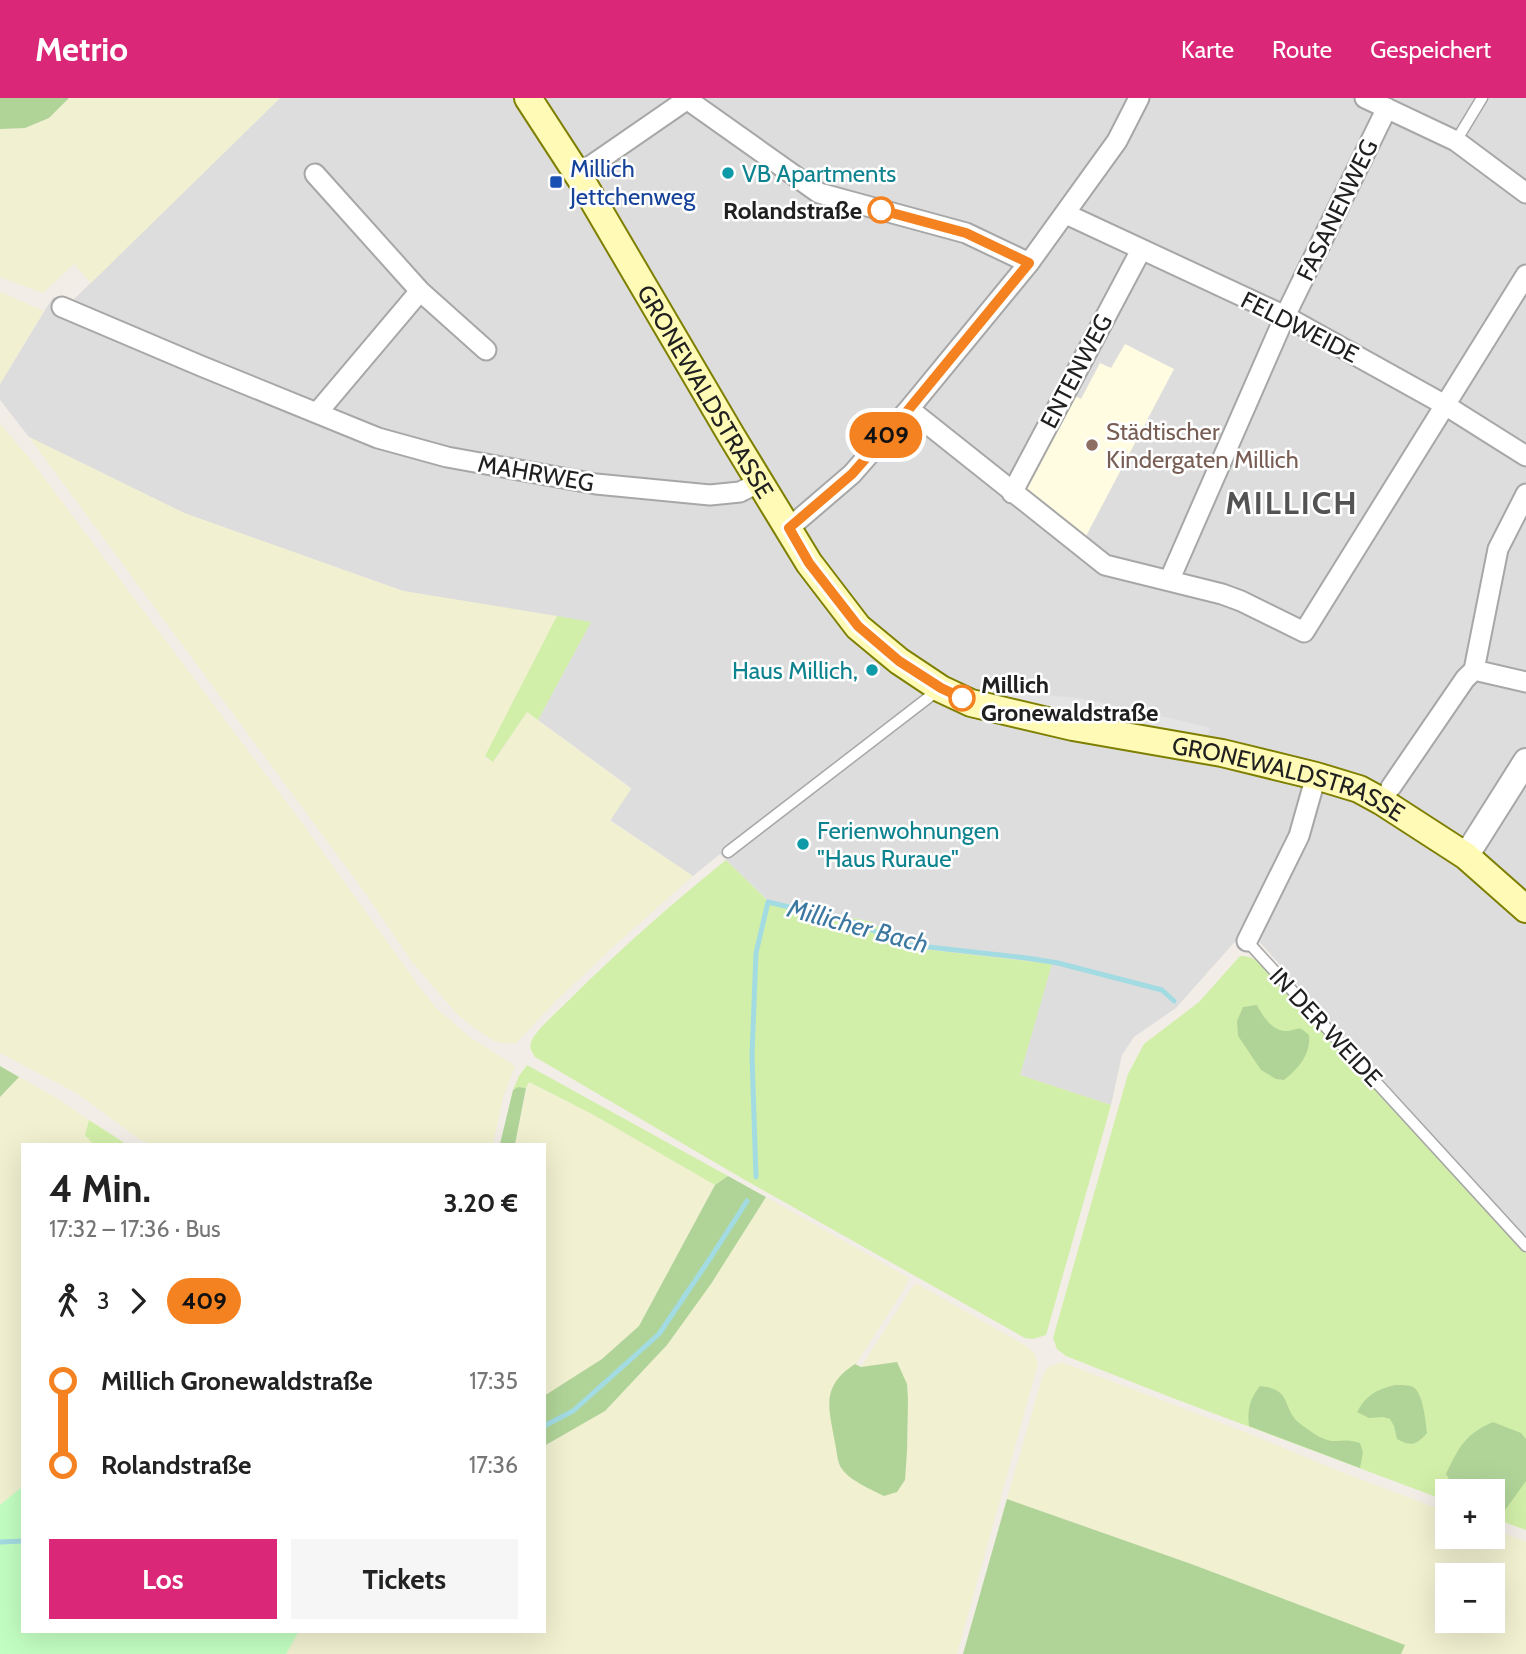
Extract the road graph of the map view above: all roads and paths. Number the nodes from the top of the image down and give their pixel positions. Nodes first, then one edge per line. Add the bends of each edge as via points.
1 (528, 98) edge
2 (1139, 98) edge
3 (1366, 98) edge
4 (1482, 98) edge
5 (688, 99) edge
6 (1387, 108) junction
7 (1456, 141) junction
8 (577, 173) junction
9 (315, 174) dead end
10 (1526, 193) edge
11 (1066, 214) junction
12 (1141, 250) junction
13 (1029, 263) junction
14 (1526, 275) edge
15 (420, 291) junction
16 (62, 307) dead end
17 (1285, 316) junction
18 (486, 349) dead end
19 (1445, 405) junction
20 (909, 409) junction
21 (317, 413) junction
22 (1526, 456) edge
23 (760, 482) junction
24 (1012, 493) junction
25 (1526, 494) edge
26 (789, 528) junction
27 (1169, 581) junction
28 (1474, 670) junction
29 (1526, 682) edge
30 (941, 688) junction
31 (1526, 761) edge
32 (1317, 776) junction
33 (1391, 787) dead end
34 (728, 852) dead end
35 (1466, 856) junction
36 (1526, 909) edge
37 (1247, 941) joint
38 (1526, 1246) edge

1 - 8 main road, GRONEWALDSTRASSE
2 - 11 street via 1117,141
3 - 6 street
4 - 7 lane
5 - 8 street
5 - 13 street via 819,193 966,233
6 - 7 street
6 - 17 street, FASANENWEG
7 - 10 street
8 - 23 main road, GRONEWALDSTRASSE
9 - 15 street
11 - 12 street, FELDWEIDE
11 - 13 street
12 - 17 street, FELDWEIDE
12 - 24 street, ENTENWEG
13 - 20 street
14 - 19 street
15 - 18 street
15 - 21 street
16 - 21 street, MAHRWEG
17 - 19 street, FELDWEIDE
17 - 27 street, FASANENWEG
19 - 22 street, FELDWEIDE
19 - 27 street via 1304,632 1241,601
20 - 24 street
20 - 26 street via 852,474
21 - 23 street, MAHRWEG via 378,438 447,457 596,484 710,495 740,492
23 - 26 main road, GRONEWALDSTRASSE
24 - 27 street via 1105,565
25 - 28 street via 1498,549
26 - 30 main road, GRONEWALDSTRASSE via 809,563 858,626 899,661
28 - 29 street
28 - 33 street
30 - 32 main road, GRONEWALDSTRASSE via 971,703 1073,727 1222,753
30 - 34 lane
31 - 35 street
32 - 35 main road, GRONEWALDSTRASSE via 1359,789
32 - 37 street, IN DER WEIDE via 1299,836
35 - 36 main road, GRONEWALDSTRASSE
37 - 38 lane, IN DER WEIDE

